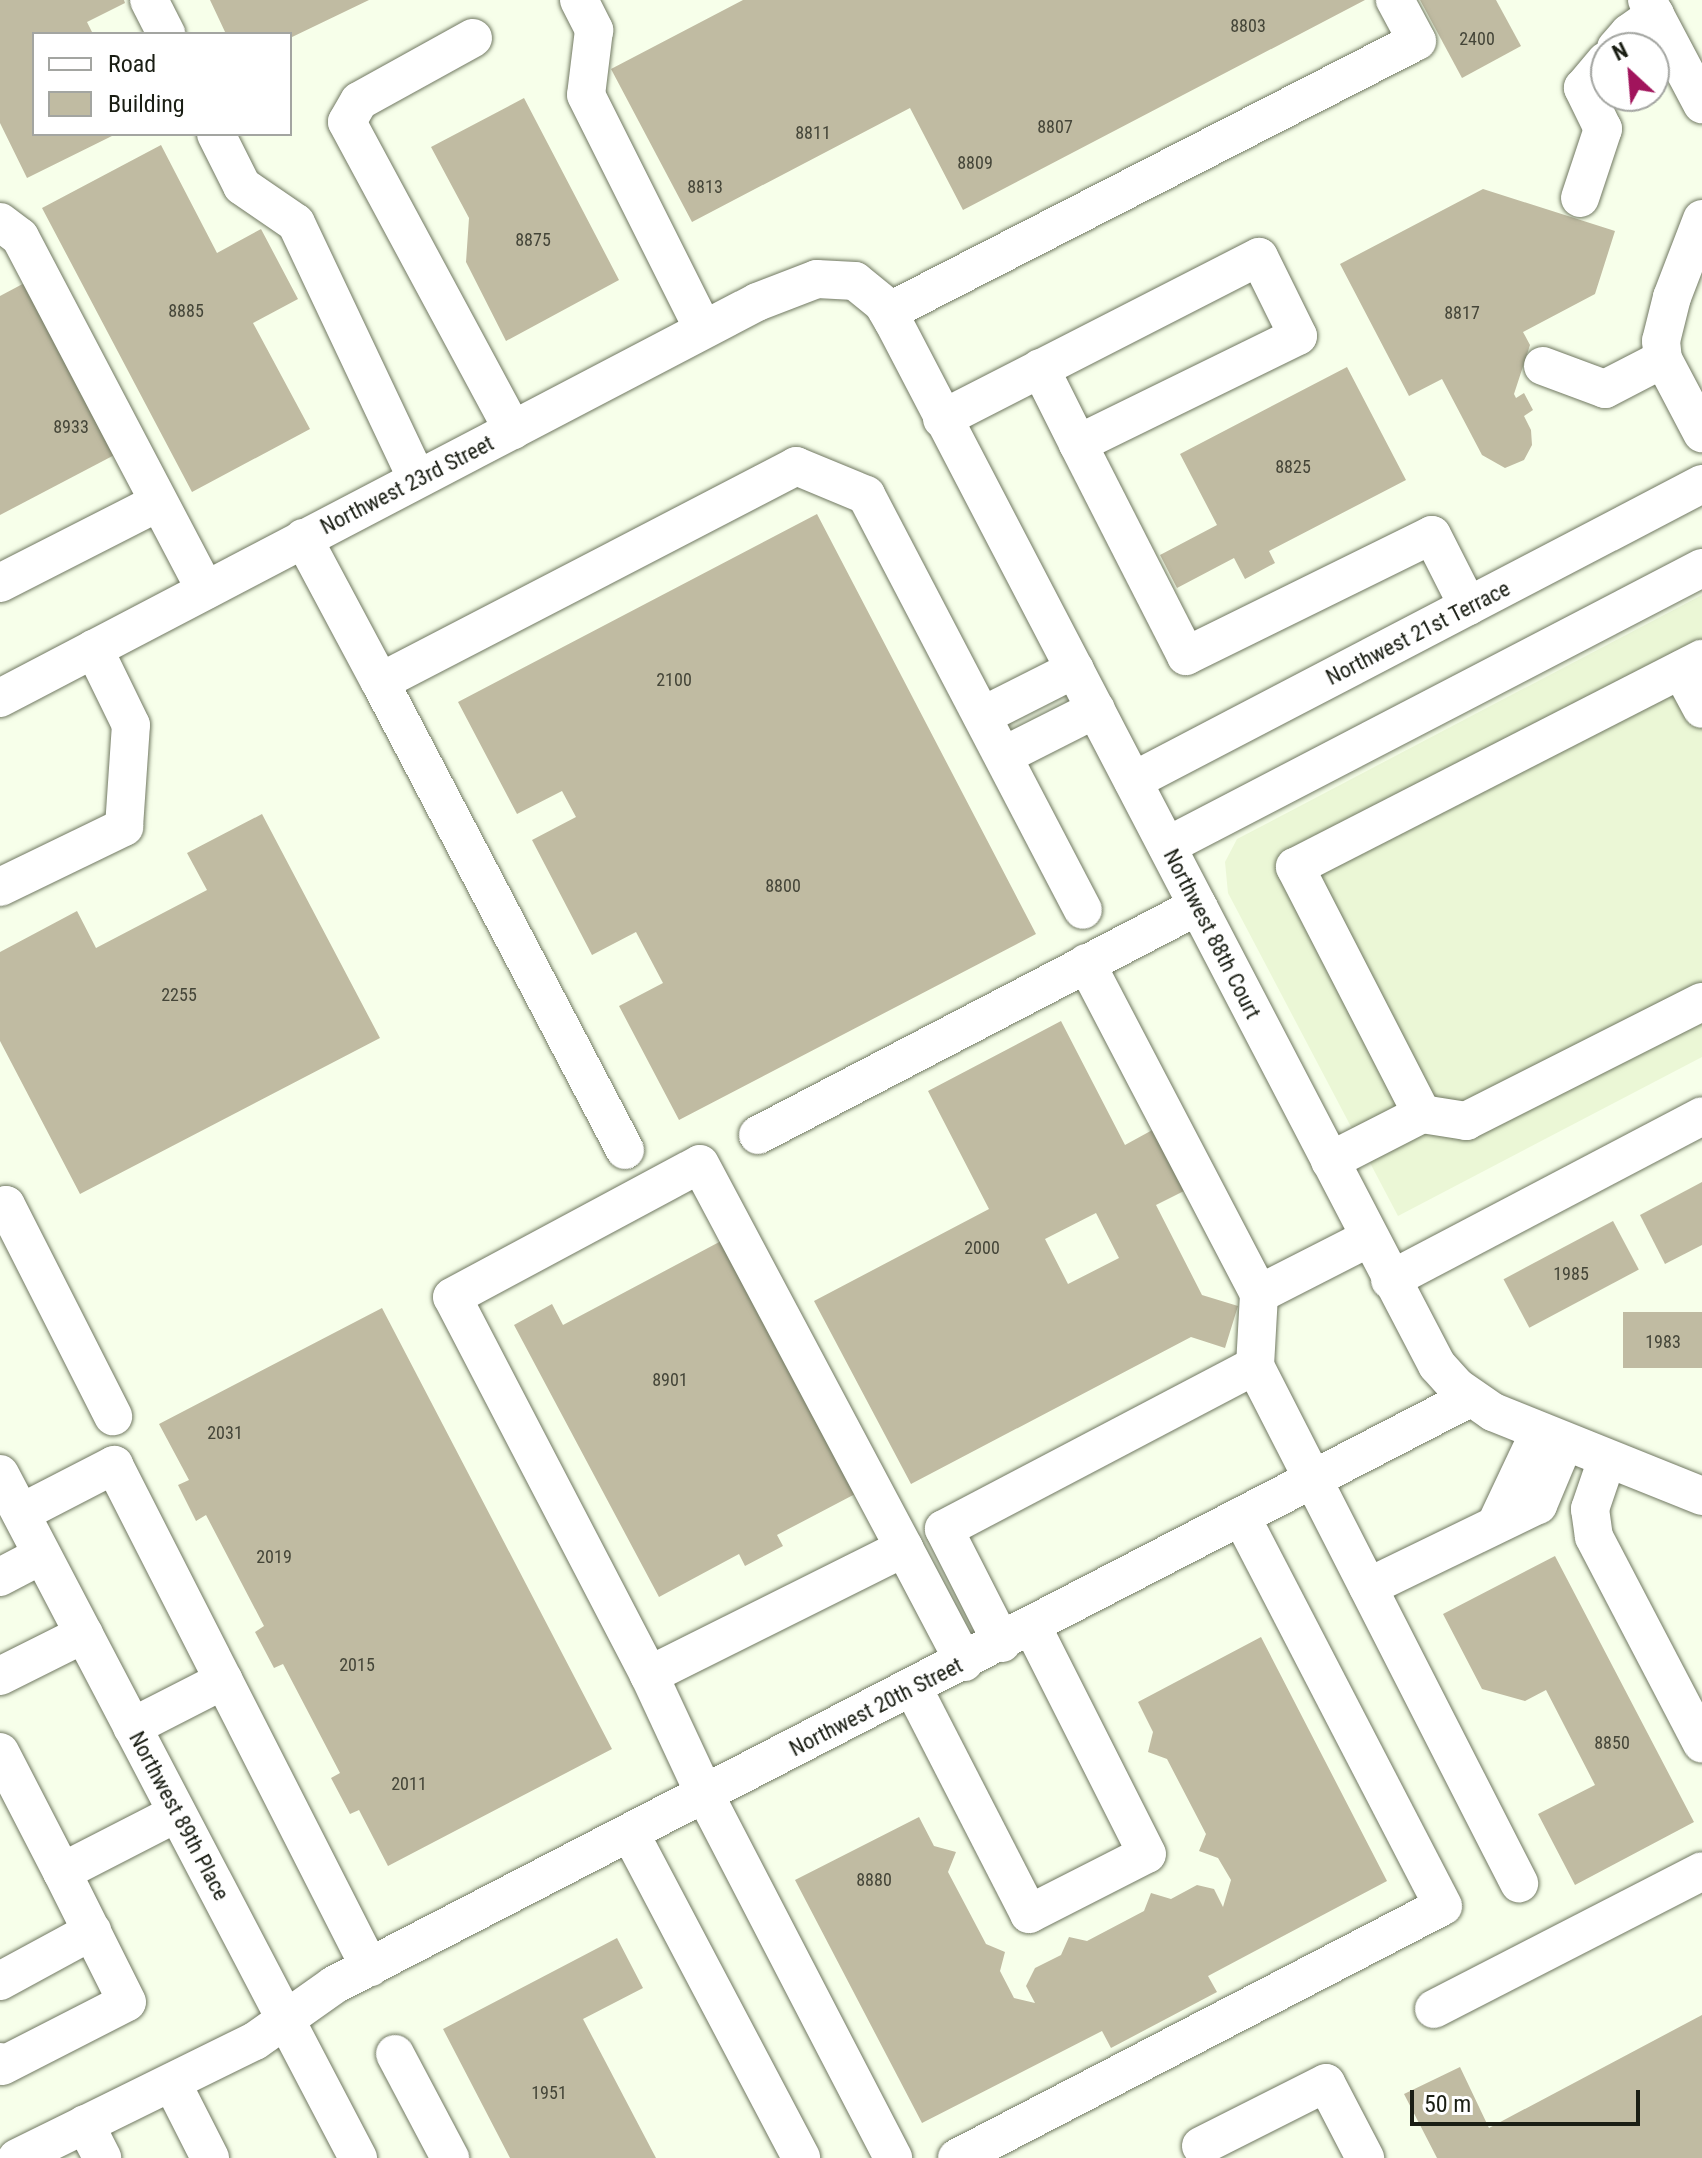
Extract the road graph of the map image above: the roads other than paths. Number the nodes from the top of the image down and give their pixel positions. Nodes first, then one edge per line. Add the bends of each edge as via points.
1 (149, 0) edge
2 (579, 0) edge
3 (1395, 0) edge
4 (1651, 7) edge
5 (165, 32) edge
6 (1630, 32) edge
7 (473, 38) dead end
8 (1590, 80) edge
9 (1590, 102) edge
10 (1702, 104) edge
11 (1595, 112) edge
12 (217, 136) edge
13 (1580, 198) dead end
14 (1702, 219) edge
15 (0, 222) edge
16 (817, 279) joint
17 (888, 312) junction
18 (703, 329) junction
19 (1663, 359) junction
20 (1543, 366) dead end
21 (1040, 368) junction
22 (942, 419) junction
23 (513, 430) junction
24 (1702, 433) edge
25 (1078, 444) junction
26 (417, 479) junction
27 (1702, 484) edge
28 (157, 503) junction
29 (303, 538) junction
30 (1702, 568) edge
31 (0, 583) edge
32 (205, 590) junction
33 (1468, 606) junction
34 (94, 649) junction
35 (1691, 664) edge
36 (1075, 669) junction
37 (380, 682) junction
38 (0, 698) edge
39 (1096, 709) junction
40 (1702, 709) edge
41 (982, 716) junction
42 (1003, 756) junction
43 (1133, 781) junction
44 (1167, 846) junction
45 (0, 887) edge
46 (1198, 906) junction
47 (1083, 910) dead end
48 (1086, 963) junction
49 (1702, 1002) edge
50 (1422, 1114) junction
51 (1702, 1116) edge
52 (758, 1135) dead end
53 (625, 1150) dead end
54 (1330, 1161) junction
55 (2, 1202) edge
56 (1369, 1238) junction
57 (1390, 1280) junction
58 (1259, 1294) junction
59 (1255, 1366) junction
60 (1470, 1398) junction
61 (113, 1416) dead end
62 (1551, 1438) junction
63 (1607, 1459) junction
64 (0, 1474) edge
65 (1314, 1480) junction
66 (1702, 1496) edge
67 (21, 1513) junction
68 (1241, 1516) junction
69 (904, 1548) junction
70 (42, 1555) junction
71 (0, 1577) edge
72 (1368, 1587) junction
73 (84, 1634) junction
74 (1017, 1634) junction
75 (964, 1662) junction
76 (649, 1675) junction
77 (0, 1676) edge
78 (224, 1680) junction
79 (913, 1688) junction
80 (132, 1727) junction
81 (1702, 1744) edge
82 (0, 1752) edge
83 (705, 1795) junction
84 (177, 1813) junction
85 (630, 1833) junction
86 (1702, 1871) edge
87 (62, 1872) junction
88 (1519, 1883) dead end
89 (92, 1931) junction
90 (370, 1968) junction
91 (0, 1981) edge
92 (1434, 2009) dead end
93 (285, 2020) junction
94 (395, 2054) dead end
95 (0, 2062) edge
96 (172, 2083) junction
97 (85, 2124) junction
98 (1201, 2146) dead end
99 (435, 2153) edge
100 (17, 2158) edge
101 (102, 2158) edge
102 (210, 2158) edge
103 (358, 2158) edge
104 (801, 2158) edge
105 (893, 2158) edge
106 (957, 2158) edge
107 (1365, 2158) edge

1 - 5 street
2 - 18 street via 594,30 586,95
3 - 17 street via 1417,41
4 - 6 street
4 - 10 street
7 - 23 street via 359,101 347,122
8 - 9 street via 1583,88
11 - 13 street via 1603,129
12 - 26 street via 242,186 296,223
14 - 19 street via 1664,321
15 - 28 street via 20,237
16 - 17 street, Northwest 88th Court via 855,281
16 - 18 street, Northwest 23rd Street
17 - 22 street, Northwest 88th Court
18 - 23 street, Northwest 23rd Street
19 - 20 street via 1605,389
19 - 24 street
21 - 22 street
21 - 25 street
21 - 25 street via 1259,257 1292,322 1298,336
22 - 36 street, Northwest 88th Court
23 - 26 street, Northwest 23rd Street
25 - 33 street via 1186,656 1432,535
26 - 29 street, Northwest 23rd Street
27 - 33 street, Northwest 21st Terrace
28 - 31 street
28 - 32 street
29 - 32 street, Northwest 23rd Street
29 - 37 street
30 - 44 street
32 - 34 street, Northwest 23rd Street
33 - 43 street, Northwest 21st Terrace
34 - 38 street, Northwest 23rd Street
34 - 45 street via 131,725 124,827
35 - 40 street
35 - 50 street via 1295,867
36 - 39 street, Northwest 88th Court
36 - 41 street
37 - 41 street via 796,466 866,495
37 - 53 street
39 - 42 street
39 - 43 street, Northwest 88th Court
41 - 42 street
42 - 47 street
43 - 44 street, Northwest 88th Court
44 - 46 street, Northwest 88th Court
46 - 48 street
46 - 54 street, Northwest 88th Court
48 - 52 street
48 - 58 street
49 - 50 street via 1466,1121
50 - 54 street
51 - 57 street
54 - 56 street, Northwest 88th Court
55 - 61 street
56 - 57 street, Northwest 88th Court
56 - 58 street
57 - 60 street, Northwest 88th Court via 1437,1365
58 - 59 street
59 - 65 street
59 - 74 street via 944,1529
60 - 62 street, Northwest 88th Court
60 - 65 street, Northwest 20th Street
62 - 63 street, Northwest 88th Court
62 - 72 street via 1496,1524
63 - 66 street, Northwest 88th Court
63 - 81 street via 1590,1509 1594,1537
64 - 67 street, Northwest 89th Place
65 - 68 street, Northwest 20th Street
65 - 72 street
67 - 70 street, Northwest 89th Place
67 - 78 street via 114,1465
68 - 74 street, Northwest 20th Street
68 - 106 street via 1443,1906
69 - 75 street
69 - 76 street
69 - 76 street via 700,1164 452,1297
70 - 71 street
70 - 73 street, Northwest 89th Place
72 - 88 street
73 - 77 street
73 - 80 street, Northwest 89th Place
74 - 75 street, Northwest 20th Street
74 - 79 street via 1147,1854 1029,1914
75 - 79 street, Northwest 20th Street
76 - 83 street
78 - 80 street
78 - 90 street
79 - 83 street, Northwest 20th Street
80 - 84 street, Northwest 89th Place
82 - 87 street
83 - 85 street, Northwest 20th Street
83 - 105 street
84 - 87 street
84 - 93 street, Northwest 89th Place
85 - 90 street, Northwest 20th Street
85 - 104 street
86 - 92 street
87 - 89 street
89 - 91 street
89 - 95 street via 127,2002 2,2066
90 - 93 street, Northwest 20th Street via 334,1985
93 - 96 street, Northwest 20th Street
93 - 103 street, Northwest 89th Place
94 - 99 street
96 - 97 street, Northwest 20th Street
96 - 102 street
97 - 100 street, Northwest 20th Street
97 - 101 street
98 - 107 street via 1326,2083

